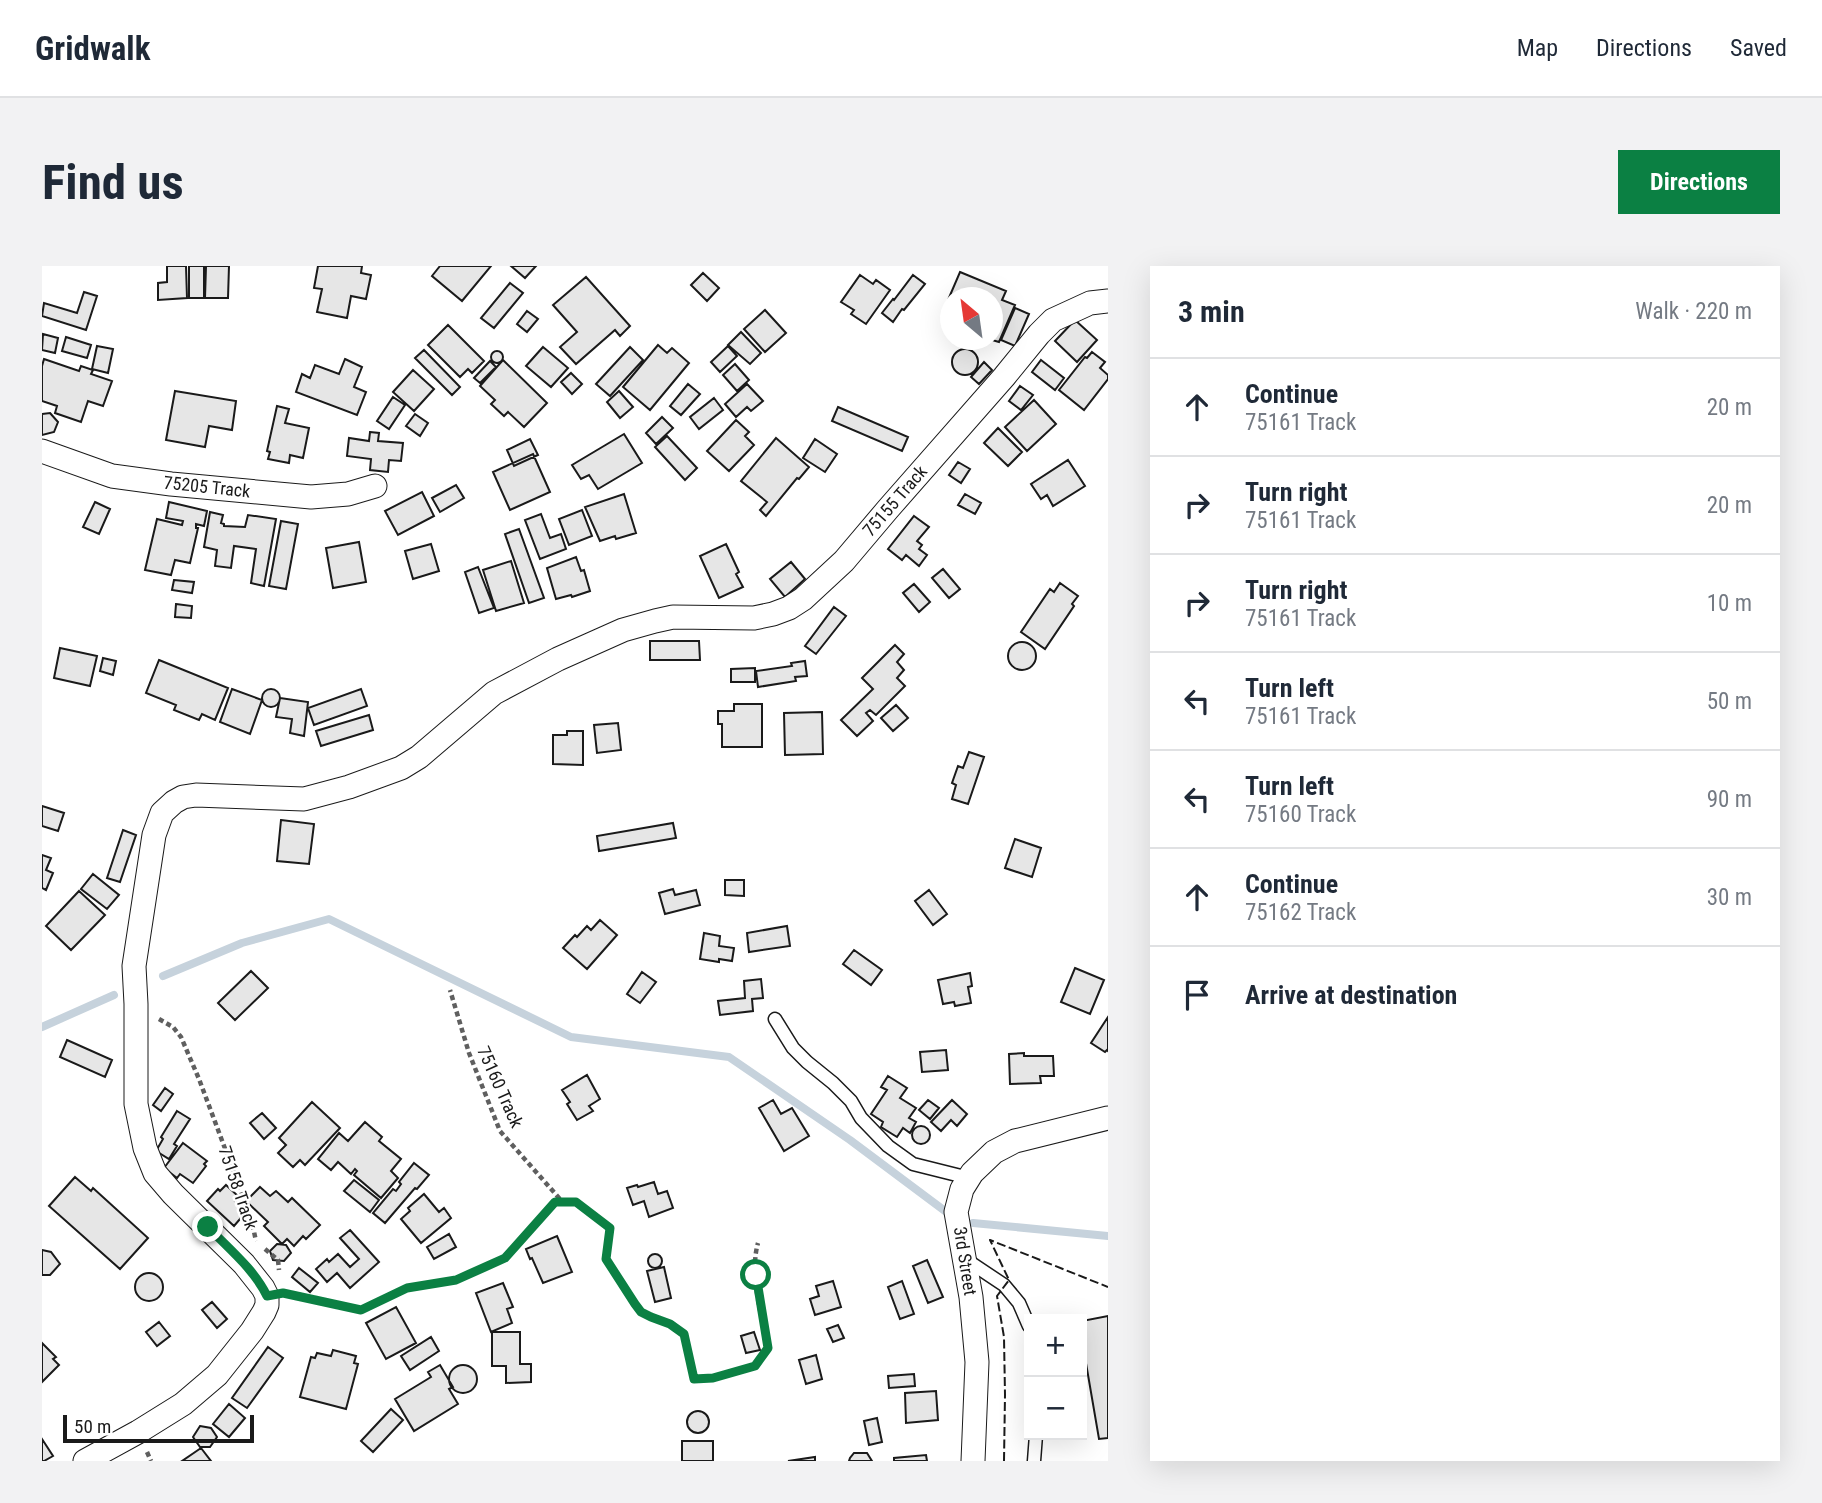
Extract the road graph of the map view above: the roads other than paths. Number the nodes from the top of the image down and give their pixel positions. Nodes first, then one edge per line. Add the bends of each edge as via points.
1 (1108, 301) edge
2 (42, 452) edge
3 (375, 486) dead end
4 (775, 1019) dead end
5 (1108, 1118) edge
6 (969, 1178) junction
7 (964, 1259) junction
8 (1024, 1314) edge
9 (1036, 1440) edge
10 (85, 1461) edge
11 (973, 1461) edge
12 (1034, 1461) edge

1 - 10 street, 75155 Track via 1090,303 1053,320 844,561 789,608 754,618 673,617 622,631 494,693 419,757 349,787 304,799 196,795 183,797 162,813 154,835 134,967 136,1104 145,1149 155,1173 173,1194 275,1295 217,1375 183,1404
2 - 3 street, 75205 Track via 112,476 171,484 311,497
4 - 6 lane via 793,1048 833,1083 888,1146 913,1164
5 - 6 street, 3rd Street via 1014,1142 994,1152
6 - 7 street, 3rd Street via 956,1212
7 - 8 lane via 1004,1285
7 - 11 street, 3rd Street via 977,1362
9 - 12 lane

